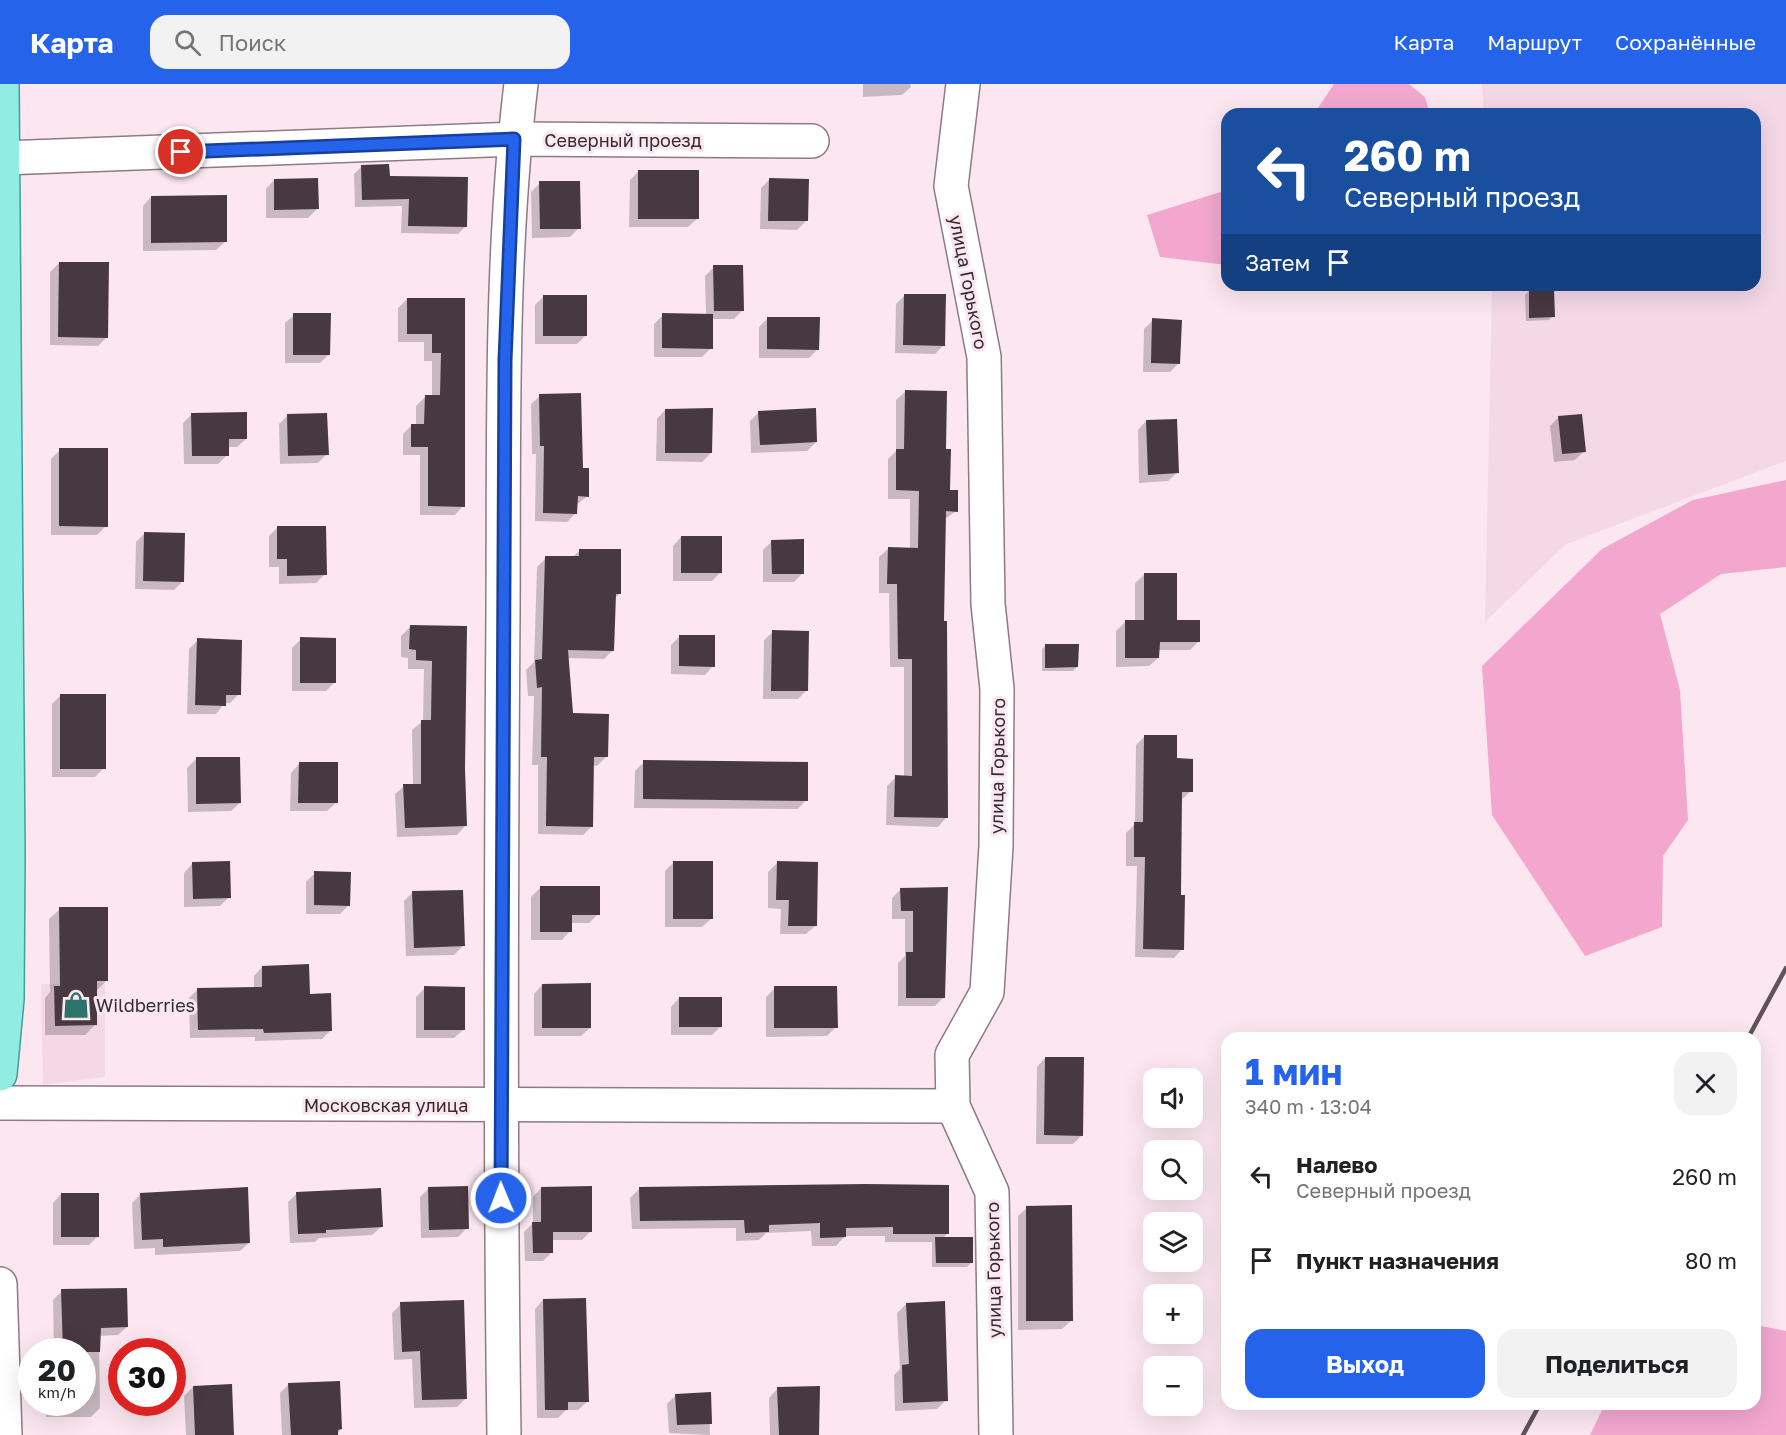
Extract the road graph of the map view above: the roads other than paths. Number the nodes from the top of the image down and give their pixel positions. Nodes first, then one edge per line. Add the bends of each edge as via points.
1 (2, 84) edge
2 (521, 84) edge
3 (963, 84) edge
4 (514, 139) junction
5 (812, 141) dead end
6 (3, 158) junction
7 (0, 1074) edge
8 (0, 1103) edge
9 (499, 1105) junction
10 (953, 1106) junction
11 (0, 1284) edge
12 (5, 1435) edge
13 (504, 1435) edge
14 (996, 1435) edge

1 - 6 main road
2 - 4 street
3 - 10 street, улица Горького via 951,186 984,357 988,604 997,689 997,779 987,992 952,1056
4 - 5 street, Северный проезд
4 - 6 street, Северный проезд
4 - 9 street via 505,360
6 - 7 main road via 8,856 7,999
8 - 9 street, Московская улица
9 - 10 street, Московская улица
9 - 13 street
10 - 14 street, улица Горького via 992,1192
11 - 12 street

